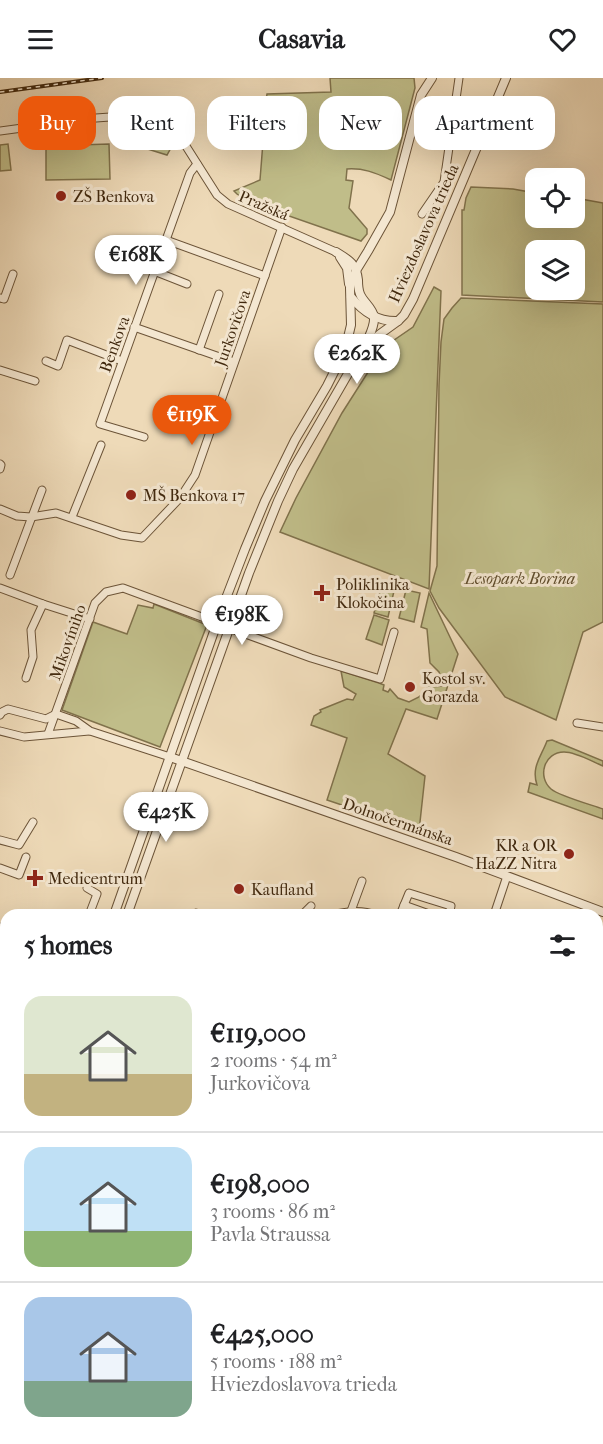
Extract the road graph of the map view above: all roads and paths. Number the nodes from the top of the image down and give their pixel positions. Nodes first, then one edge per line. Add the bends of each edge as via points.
1 (432, 78) edge
2 (459, 78) edge
3 (506, 78) edge
4 (0, 131) edge
5 (197, 164) junction
6 (422, 214) dead end
7 (282, 228) junction
8 (166, 240) junction
9 (368, 251) junction
10 (336, 252) junction
11 (357, 269) junction
12 (154, 271) junction
13 (13, 274) dead end
14 (265, 276) junction
15 (187, 284) dead end
16 (350, 292) junction
17 (219, 294) dead end
18 (0, 298) edge
19 (374, 317) junction
20 (398, 321) junction
21 (134, 327) junction
22 (365, 348) junction
23 (199, 350) junction
24 (46, 361) dead end
25 (122, 361) junction
26 (234, 362) junction
27 (0, 370) edge
28 (35, 381) dead end
29 (144, 437) dead end
30 (101, 445) dead end
31 (0, 464) edge
32 (0, 469) edge
33 (42, 490) dead end
34 (0, 508) edge
35 (72, 517) junction
36 (32, 518) junction
37 (10, 575) dead end
38 (0, 588) edge
39 (43, 604) junction
40 (90, 619) junction
41 (218, 623) junction
42 (228, 628) junction
43 (394, 632) dead end
44 (26, 678) dead end
45 (56, 714) junction
46 (0, 716) edge
47 (577, 723) dead end
48 (603, 726) edge
49 (0, 731) edge
50 (90, 731) junction
51 (48, 734) junction
52 (170, 757) junction
53 (182, 762) junction
54 (33, 822) dead end
55 (0, 840) edge
56 (26, 857) dead end
57 (130, 867) junction
58 (0, 868) edge
59 (142, 872) junction
60 (507, 876) junction
61 (362, 881) dead end
62 (87, 888) dead end
63 (404, 905) junction
64 (311, 906) dead end
65 (91, 909) edge
66 (116, 909) edge
67 (129, 909) edge
68 (308, 909) edge
69 (352, 909) edge
70 (402, 909) edge
71 (415, 909) edge
72 (450, 909) edge
73 (496, 909) edge
74 (595, 909) edge

1 - 9 street via 421,95 390,212
2 - 6 street via 444,182
3 - 20 street, Hviezdoslavova trieda via 412,299
4 - 5 street, Pražská via 124,116 163,128 184,143
5 - 7 street, Pražská via 217,195 228,204
5 - 8 street, Benkova via 190,172
7 - 10 street, Pražská
7 - 14 street, Jurkovičova
8 - 12 street, Benkova
8 - 14 street, Jurkovičova
9 - 10 street via 354,257
9 - 11 street
10 - 11 street
10 - 16 street via 347,268
11 - 16 street
11 - 19 street via 359,292
12 - 15 street
12 - 21 street, Benkova
13 - 18 street via 4,299
14 - 26 street, Jurkovičova
16 - 19 street via 357,305
16 - 41 street via 351,325 345,350 265,501
17 - 23 street, Jurkovičova
19 - 20 street
19 - 22 street
20 - 22 street, Hviezdoslavova trieda
21 - 23 street
21 - 25 street, Benkova
22 - 42 street, Hviezdoslavova trieda via 293,469
23 - 26 street
24 - 25 street via 58,366 67,340
25 - 29 street, Benkova via 100,424
26 - 35 street, Jurkovičova via 195,475 180,498 142,538
27 - 28 street
30 - 35 street
31 - 32 street
33 - 36 street
34 - 36 street, Jurkovičova
35 - 36 street, Jurkovičova via 56,513
36 - 37 street
38 - 39 street
39 - 40 street
39 - 44 street via 31,630 33,657
40 - 41 street, Mikovíniho via 95,603 106,592 123,588
40 - 45 street, Mikovíniho
41 - 42 street
41 - 52 street
42 - 43 street via 380,679
42 - 53 street, Hviezdoslavova trieda
45 - 46 street via 46,719 8,708
45 - 50 street
45 - 51 street, Mikovíniho
47 - 48 street
49 - 51 street via 24,736
50 - 51 street
50 - 52 street
52 - 53 street, Dolnočermánska
52 - 57 street
53 - 59 street, Hviezdoslavova trieda
53 - 60 street, Dolnočermánska
54 - 55 street via 19,845
56 - 58 street via 19,875
57 - 59 street
57 - 66 street
59 - 67 street, Hviezdoslavova trieda
60 - 73 street
60 - 74 street, Dolnočermánska
61 - 69 street
62 - 65 street via 97,894
63 - 70 street
63 - 71 street
63 - 72 street via 409,893 451,906
64 - 68 street

